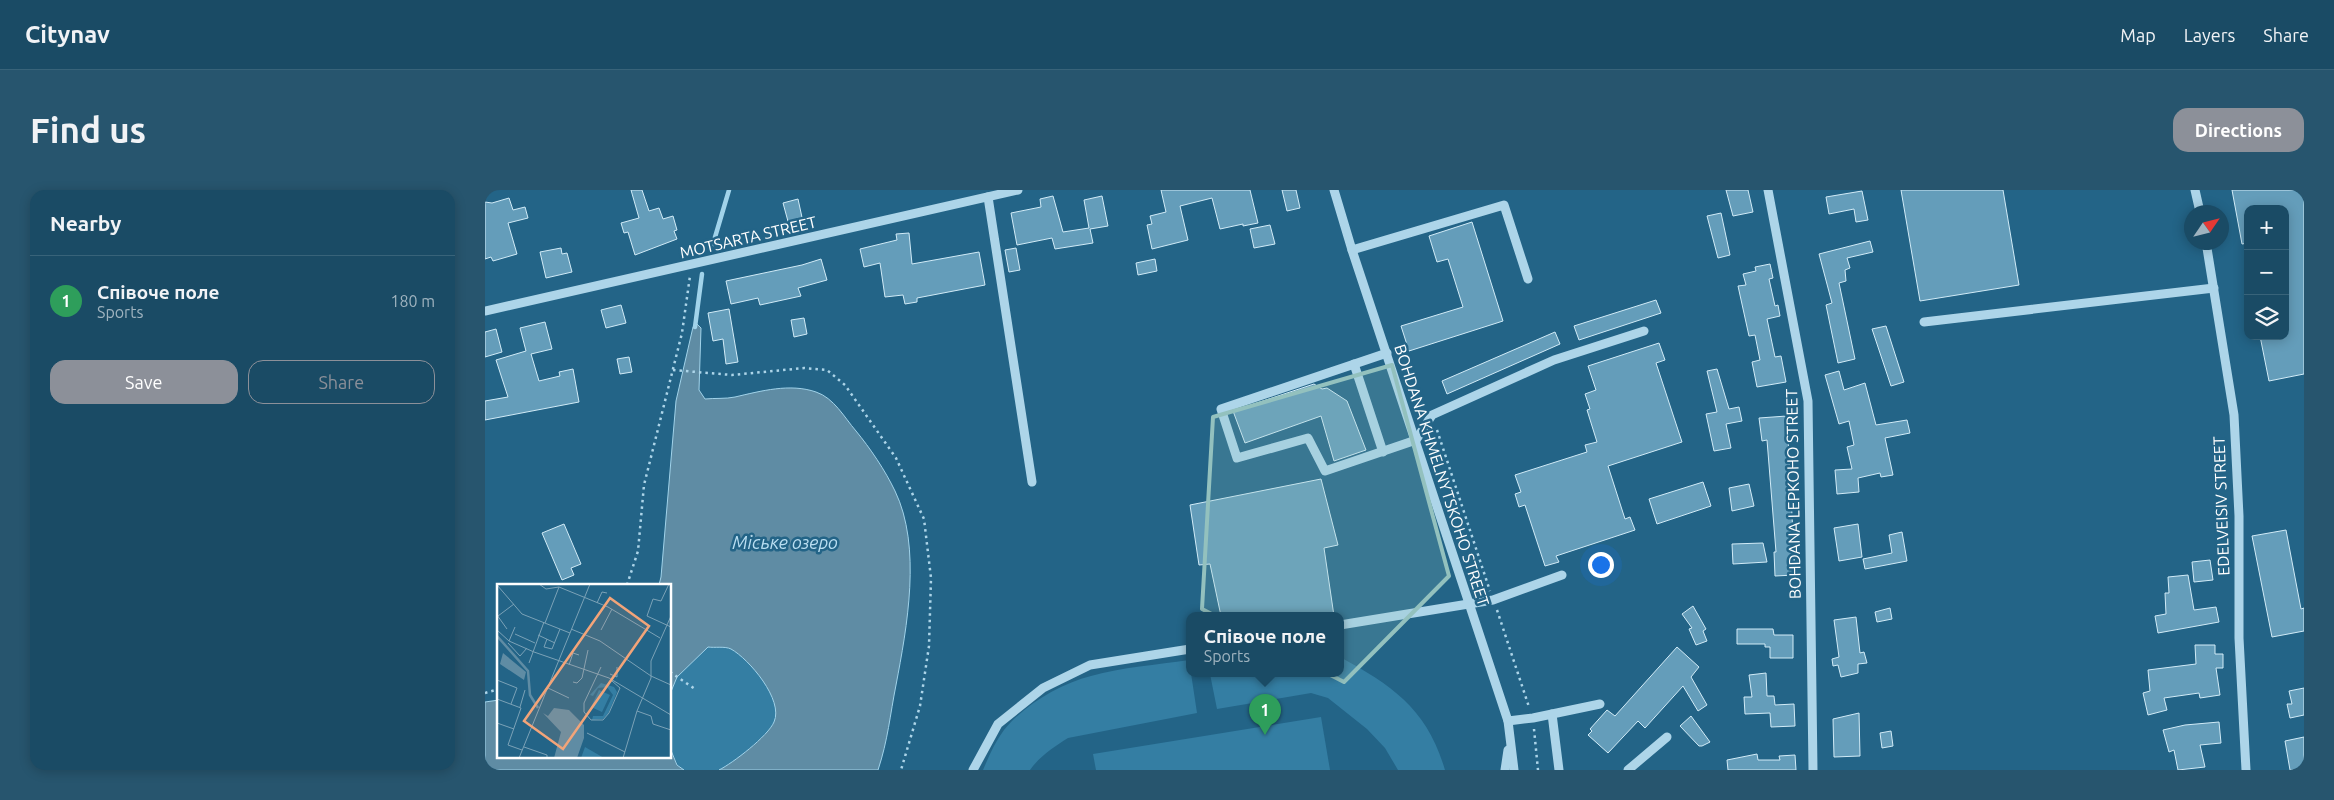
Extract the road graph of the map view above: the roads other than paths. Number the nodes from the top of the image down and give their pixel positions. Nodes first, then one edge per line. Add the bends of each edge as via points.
1 (1018, 190) edge
2 (1334, 190) edge
3 (1768, 190) edge
4 (2195, 190) edge
5 (988, 197) junction
6 (2198, 205) edge
7 (1352, 250) junction
8 (2207, 250) edge
9 (1528, 280) dead end
10 (2214, 288) junction
11 (485, 311) edge
12 (1924, 322) dead end
13 (1644, 331) dead end
14 (1387, 353) junction
15 (1354, 364) junction
16 (1415, 440) junction
17 (1383, 452) junction
18 (1032, 482) dead end
19 (1562, 575) dead end
20 (1469, 605) junction
21 (1344, 624) edge
22 (1186, 650) edge
23 (1600, 704) dead end
24 (1552, 714) junction
25 (1508, 721) junction
26 (1667, 737) dead end
27 (1511, 738) junction
28 (973, 770) edge
29 (1505, 770) edge
30 (1514, 770) edge
31 (1559, 770) edge
32 (1628, 770) edge
33 (1813, 770) edge
34 (2246, 770) edge

1 - 5 street, MOTSARTA STREET
2 - 7 street, BOHDANA KHMELNYTSKOHO STREET
3 - 33 street, BOHDANA LEPKOHO STREET via 1809,401
4 - 6 street
5 - 11 street, MOTSARTA STREET
5 - 18 street
7 - 9 street via 1504,205
7 - 14 street, BOHDANA KHMELNYTSKOHO STREET
8 - 10 street, EDELVEISIV STREET
10 - 12 street
10 - 34 street, EDELVEISIV STREET via 2234,414 2239,516 2239,638
13 - 16 street via 1554,360 1432,415
14 - 15 street
14 - 16 street, BOHDANA KHMELNYTSKOHO STREET
15 - 17 street
15 - 17 street via 1221,409 1237,458 1308,438 1325,470
16 - 17 street
16 - 20 street, BOHDANA KHMELNYTSKOHO STREET
19 - 20 street via 1493,600
20 - 21 street
20 - 25 street, BOHDANA KHMELNYTSKOHO STREET
22 - 28 street via 1090,665 1043,688 999,724
23 - 24 street
24 - 25 street
24 - 31 street
25 - 27 street, BOHDANA KHMELNYTSKOHO STREET
26 - 32 street
27 - 29 street
27 - 30 street, BOHDANA KHMELNYTSKOHO STREET

